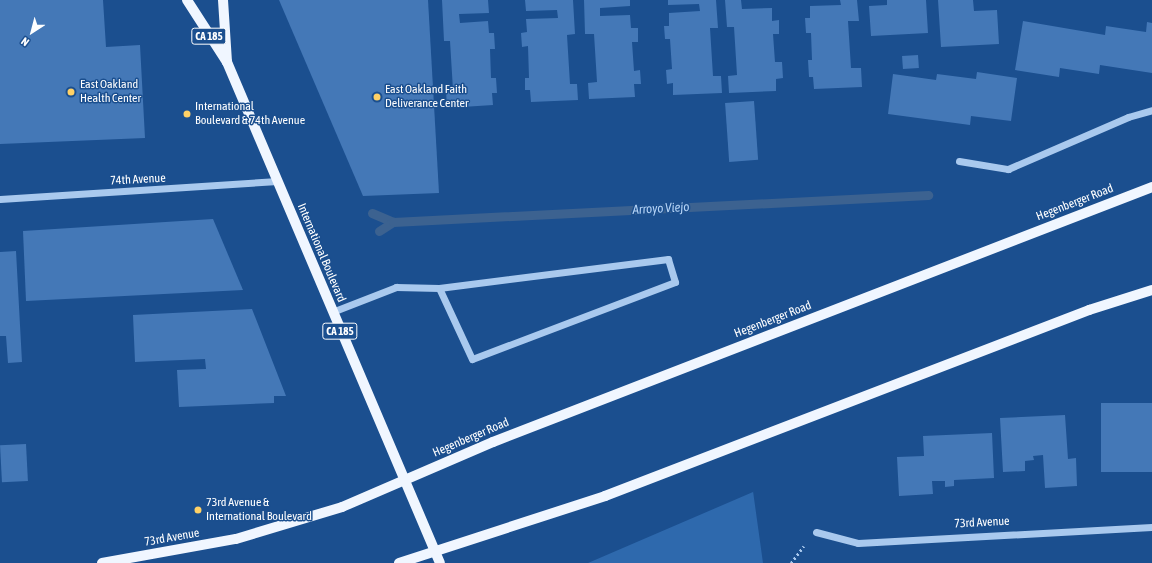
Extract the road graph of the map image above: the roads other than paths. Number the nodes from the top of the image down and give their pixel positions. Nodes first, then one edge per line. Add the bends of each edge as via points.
1 (187, 0) edge
2 (223, 0) edge
3 (227, 62) junction
4 (1152, 110) edge
5 (959, 161) dead end
6 (277, 181) junction
7 (1152, 187) edge
8 (0, 199) edge
9 (440, 288) junction
10 (1152, 290) edge
11 (332, 312) junction
12 (404, 481) junction
13 (1152, 527) edge
14 (816, 532) dead end
15 (435, 552) junction
16 (102, 563) edge
17 (399, 563) edge
18 (440, 563) edge

1 - 3 main road, International Boulevard / CA 185
2 - 3 main road, International Boulevard / CA 185
3 - 6 main road, International Boulevard / CA 185
4 - 5 street via 1128,117 1008,169
6 - 8 street, 74th Avenue
6 - 11 main road, International Boulevard / CA 185
7 - 12 main road, Hegenberger Road via 493,442
9 - 9 street via 472,359 675,282 668,259
9 - 11 street via 396,287
10 - 15 main road via 1089,310 605,496
11 - 12 main road, International Boulevard / CA 185
12 - 15 main road, International Boulevard / CA 185
12 - 16 main road, 73rd Avenue via 342,507 271,530 204,546
13 - 14 street, 73rd Avenue via 858,543
15 - 17 main road
15 - 18 main road, International Boulevard / CA 185

